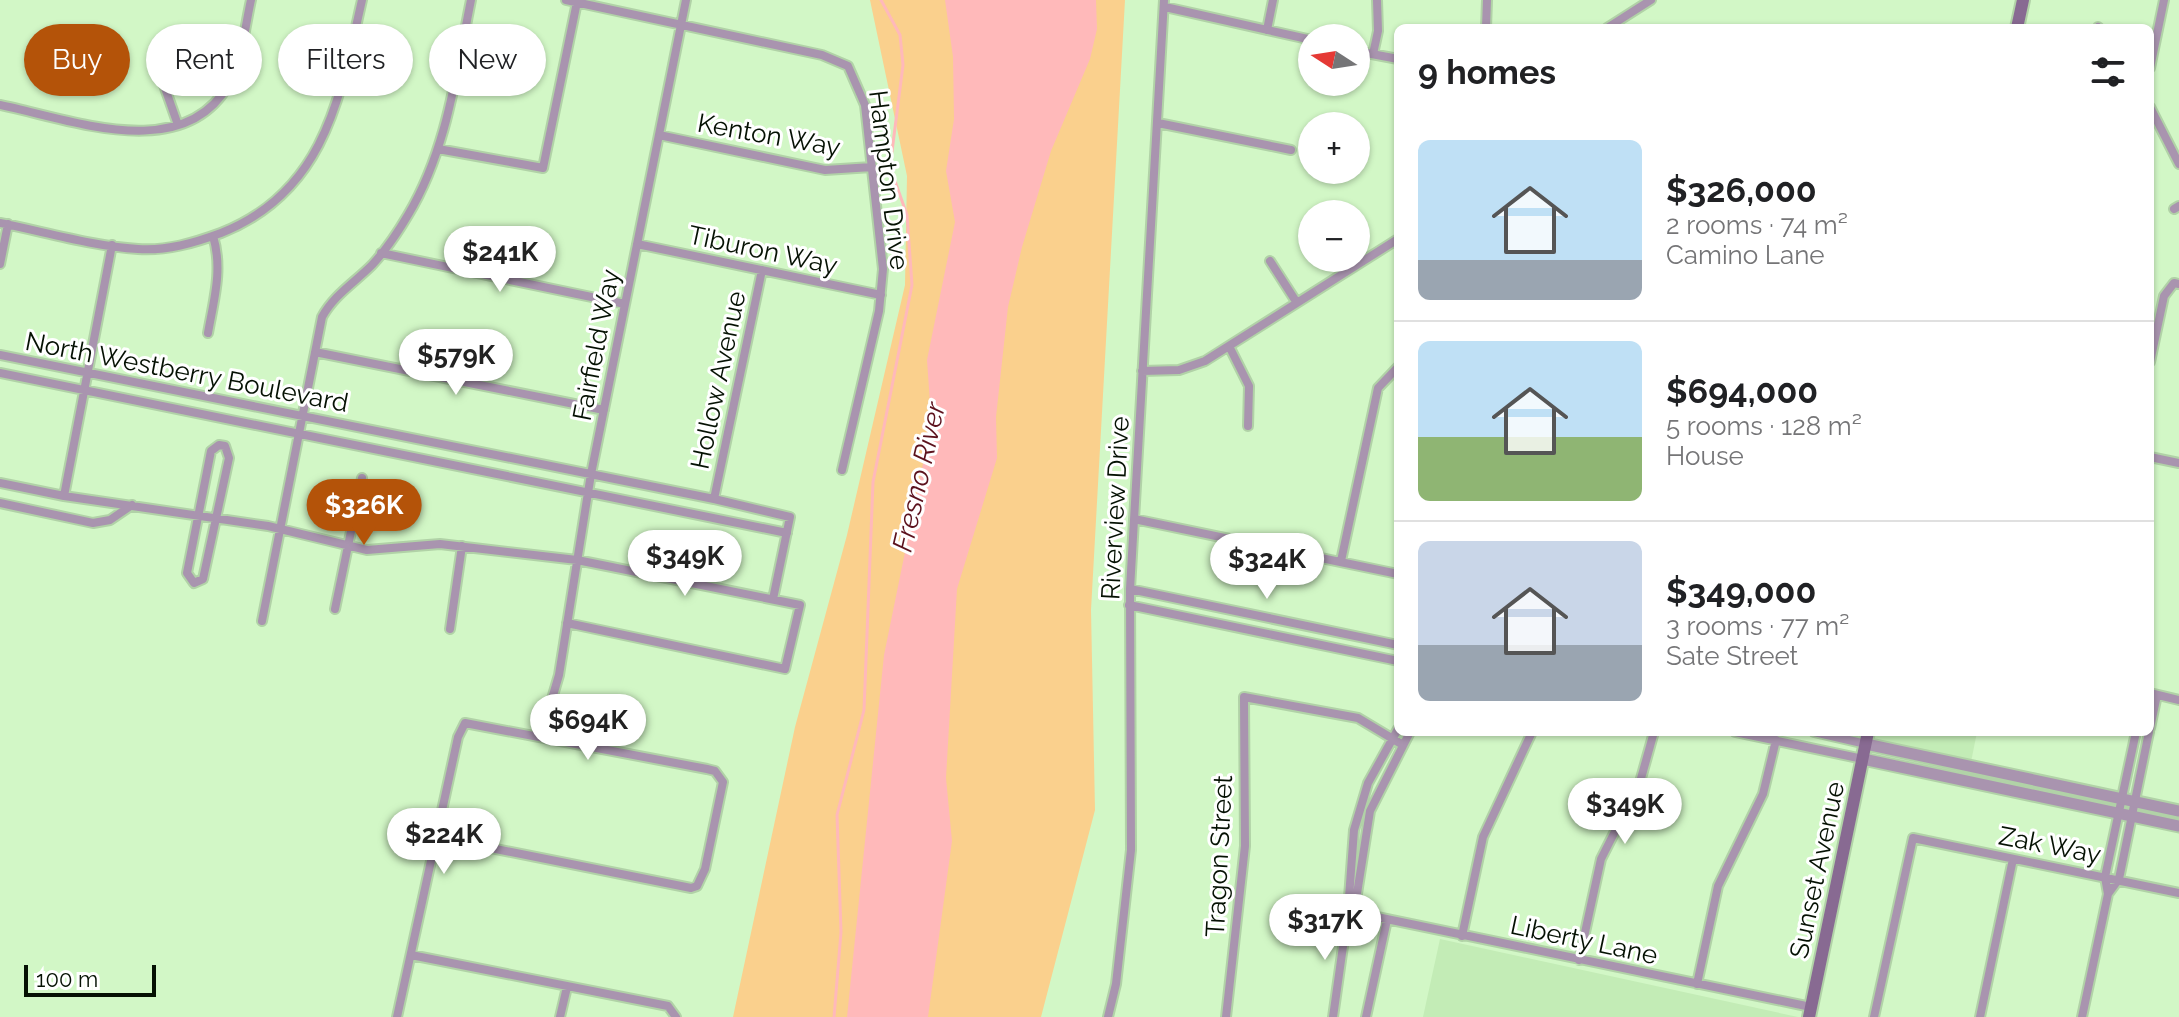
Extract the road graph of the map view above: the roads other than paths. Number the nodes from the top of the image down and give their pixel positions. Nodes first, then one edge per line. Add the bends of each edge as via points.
1 (251, 0) edge
2 (362, 0) edge
3 (471, 0) edge
4 (566, 0) edge
5 (686, 0) edge
6 (1273, 0) edge
7 (1377, 0) edge
8 (1487, 0) edge
9 (1651, 0) edge
10 (2023, 0) edge
11 (2164, 0) edge
12 (577, 2) junction
13 (1164, 4) edge
14 (1486, 24) edge
15 (1613, 24) edge
16 (2018, 24) edge
17 (681, 25) junction
18 (1267, 30) junction
19 (1298, 37) edge
20 (2154, 44) edge
21 (1370, 53) edge
22 (1373, 54) junction
23 (1394, 58) edge
24 (168, 96) edge
25 (0, 105) edge
26 (2154, 115) edge
27 (1158, 123) junction
28 (178, 125) junction
29 (659, 135) junction
30 (438, 149) junction
31 (1291, 150) dead end
32 (2179, 164) edge
33 (872, 167) junction
34 (4, 224) edge
35 (213, 236) junction
36 (1394, 242) edge
37 (637, 244) junction
38 (112, 245) junction
39 (381, 253) junction
40 (1270, 261) dead end
41 (0, 264) edge
42 (762, 270) junction
43 (2176, 284) edge
44 (881, 295) junction
45 (1297, 303) junction
46 (625, 304) junction
47 (208, 333) dead end
48 (2154, 343) edge
49 (1229, 346) junction
50 (315, 352) junction
51 (0, 355) edge
52 (1142, 371) junction
53 (1394, 371) edge
54 (0, 373) edge
55 (87, 373) junction
56 (84, 390) junction
57 (604, 410) junction
58 (303, 416) junction
59 (1248, 426) dead end
60 (299, 433) junction
61 (2154, 458) edge
62 (2179, 463) edge
63 (842, 470) dead end
64 (591, 474) junction
65 (362, 478) dead end
66 (0, 483) edge
67 (588, 490) junction
68 (64, 496) junction
69 (714, 499) junction
70 (0, 503) edge
71 (133, 505) junction
72 (198, 514) junction
73 (216, 517) junction
74 (1134, 519) junction
75 (280, 528) junction
76 (787, 533) junction
77 (348, 546) junction
78 (462, 546) junction
79 (577, 560) junction
80 (1341, 561) junction
81 (1394, 573) edge
82 (1130, 589) junction
83 (773, 599) junction
84 (1129, 605) junction
85 (335, 609) dead end
86 (262, 621) dead end
87 (567, 623) junction
88 (450, 629) dead end
89 (1394, 644) edge
90 (1394, 660) edge
91 (2154, 694) edge
92 (2179, 700) edge
93 (541, 736) junction
94 (1408, 736) edge
95 (1530, 736) edge
96 (1653, 736) edge
97 (1756, 736) edge
98 (2135, 736) edge
99 (2149, 736) edge
100 (1394, 738) junction
101 (1867, 738) edge
102 (1776, 740) junction
103 (1403, 745) junction
104 (1863, 759) junction
105 (2121, 798) junction
106 (2135, 801) junction
107 (2179, 811) edge
108 (2118, 813) junction
109 (2132, 816) junction
110 (2179, 826) edge
111 (436, 837) junction
112 (2013, 859) junction
113 (2105, 877) junction
114 (2119, 879) junction
115 (2179, 893) edge
116 (2108, 894) junction
117 (1348, 911) junction
118 (1387, 920) junction
119 (1462, 936) junction
120 (411, 955) junction
121 (1579, 960) junction
122 (1697, 984) junction
123 (567, 987) junction
124 (1810, 1012) edge
125 (397, 1017) edge
126 (560, 1017) edge
127 (676, 1017) edge
128 (1108, 1017) edge
129 (1226, 1017) edge
130 (1333, 1017) edge
131 (1366, 1017) edge
132 (1874, 1017) edge
133 (1980, 1017) edge
134 (2082, 1017) edge

1 - 28 street via 230,82 218,101
2 - 35 street via 334,114 308,166 271,205
3 - 30 street
4 - 12 street
5 - 17 street, Fairfield Way
6 - 18 street
7 - 22 street
8 - 14 street
9 - 15 street
10 - 16 main road
11 - 20 street
12 - 17 street
12 - 30 street via 543,168
13 - 18 street
13 - 27 street, Riverview Drive
17 - 29 street, Fairfield Way
17 - 33 street, Hampton Drive via 822,55 848,66 865,105
18 - 19 street
21 - 22 street
22 - 23 street
24 - 28 street
25 - 28 street via 127,131
26 - 32 street
27 - 31 street
27 - 52 street, Riverview Drive
29 - 33 street, Kenton Way via 825,170
29 - 37 street, Fairfield Way
30 - 39 street via 407,216
33 - 44 street, Hampton Drive
34 - 38 street
34 - 41 street
35 - 38 street via 161,249
35 - 47 street via 220,258
36 - 45 street
37 - 42 street, Tiburon Way
37 - 46 street, Fairfield Way
38 - 55 street
39 - 46 street
39 - 50 street via 327,307
40 - 45 street
42 - 44 street, Tiburon Way
42 - 69 street, Hollow Avenue
43 - 48 street via 2164,296
44 - 63 street, Hampton Drive
45 - 49 street
46 - 57 street, Fairfield Way
49 - 52 street via 1179,370
49 - 59 street via 1249,386
50 - 57 street
50 - 58 street
51 - 55 street, North Westberry Boulevard
52 - 74 street, Riverview Drive
53 - 80 street via 1378,388
54 - 56 street, North Westberry Boulevard
55 - 56 street
55 - 58 street, North Westberry Boulevard
56 - 60 street, North Westberry Boulevard
56 - 68 street
57 - 64 street, Fairfield Way
58 - 60 street
58 - 64 street, North Westberry Boulevard
60 - 67 street, North Westberry Boulevard
60 - 75 street
61 - 62 street
64 - 67 street, Fairfield Way
64 - 69 street, North Westberry Boulevard
65 - 77 street
66 - 68 street
67 - 76 street, North Westberry Boulevard
67 - 79 street, Fairfield Way
68 - 71 street
69 - 76 street, North Westberry Boulevard via 790,517
70 - 71 street via 93,523 110,520
71 - 72 street
72 - 73 street
72 - 73 street via 187,573 194,583 203,579
72 - 73 street via 211,451 219,445 225,446 229,458
73 - 75 street
74 - 80 street
74 - 82 street, Riverview Drive
75 - 77 street
75 - 86 street
76 - 83 street
77 - 78 street
77 - 85 street
78 - 79 street
78 - 88 street
79 - 83 street
79 - 87 street, Fairfield Way
80 - 81 street
82 - 84 street, Riverview Drive
82 - 89 street
83 - 87 street via 800,605 785,669
84 - 90 street
84 - 128 street, Riverview Drive via 1131,850
87 - 93 street, Fairfield Way
91 - 92 street
93 - 111 street via 465,723
93 - 111 street via 715,771 723,791 697,886
94 - 103 street
95 - 119 street via 1483,837
96 - 121 street via 1640,782 1601,859
97 - 102 street
98 - 105 street
99 - 106 street
100 - 103 street
100 - 117 street via 1359,807
100 - 129 street, Tragon Street via 1358,718 1244,697 1245,846
101 - 104 main road, Sunset Avenue
101 - 105 street
102 - 104 street
102 - 122 street via 1763,794 1718,886
103 - 117 street via 1370,811 1356,900
104 - 108 street
104 - 124 main road, Sunset Avenue
105 - 106 street
105 - 108 street
106 - 107 street
106 - 109 street
108 - 109 street
108 - 113 street
109 - 110 street
109 - 114 street
111 - 120 street
112 - 113 street, Zak Way
112 - 132 street, Zak Way via 1913,838
112 - 133 street
113 - 114 street, Zak Way
113 - 116 street
114 - 115 street, Zak Way
114 - 116 street
116 - 134 street
117 - 118 street, Liberty Lane
117 - 130 street
118 - 119 street, Liberty Lane
118 - 131 street
119 - 121 street, Liberty Lane
120 - 123 street
120 - 125 street
121 - 122 street, Liberty Lane
122 - 124 street, Liberty Lane
123 - 126 street
123 - 127 street via 668,1006

